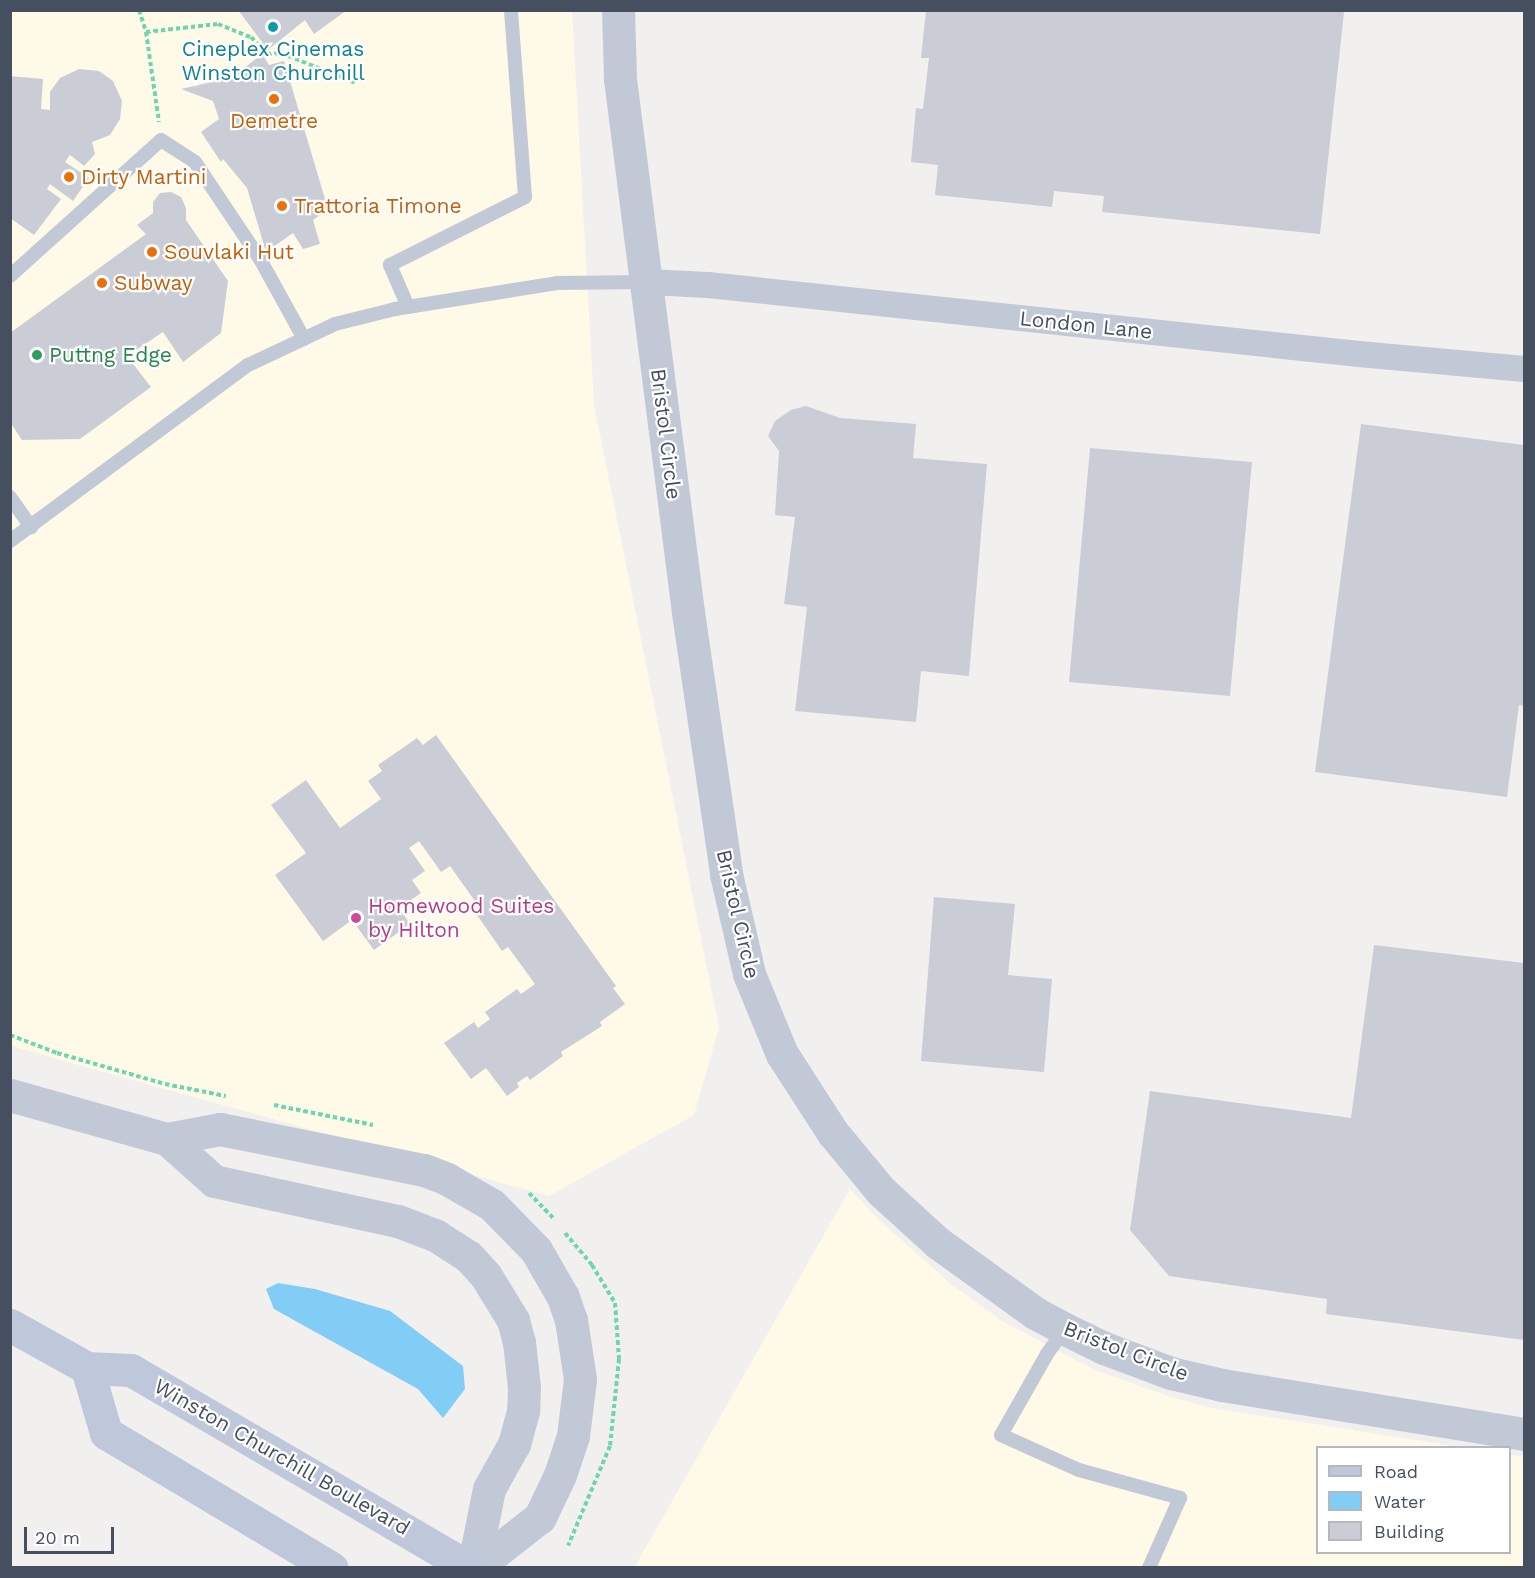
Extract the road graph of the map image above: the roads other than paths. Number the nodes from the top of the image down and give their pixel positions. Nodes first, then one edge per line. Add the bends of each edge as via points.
1 (511, 10) edge
2 (618, 10) edge
3 (10, 276) edge
4 (647, 282) junction
5 (408, 307) junction
6 (304, 339) junction
7 (1524, 369) edge
8 (10, 497) edge
9 (31, 527) junction
10 (10, 541) edge
11 (10, 1095) edge
12 (167, 1139) junction
13 (10, 1325) edge
14 (1065, 1329) junction
15 (87, 1368) junction
16 (1524, 1434) edge
17 (332, 1568) edge
18 (472, 1568) edge
19 (1149, 1568) edge

1 - 5 lane via 525,196 390,265
2 - 4 street, Bristol Circle via 620,79
3 - 6 lane via 161,140 195,162 260,259
4 - 5 lane via 557,283
4 - 7 street, London Lane via 708,285
4 - 14 street, Bristol Circle via 688,612 726,874 749,974 782,1054 833,1133 881,1191 938,1243 1035,1313
5 - 6 lane via 335,324
6 - 9 lane via 249,365
8 - 9 lane
9 - 10 lane
11 - 12 street
12 - 18 street via 214,1181 359,1210 418,1227 455,1246 486,1276 513,1320 525,1387 514,1444 489,1489
12 - 18 street via 220,1129 424,1170 492,1205 536,1250 560,1291 571,1320 580,1379 573,1436 540,1517
13 - 15 main road, Winston Churchill Boulevard
14 - 16 street, Bristol Circle via 1171,1372 1222,1385
14 - 19 lane via 1001,1435 1079,1470 1180,1498
15 - 17 main road via 106,1433
15 - 18 main road, Winston Churchill Boulevard via 131,1370

